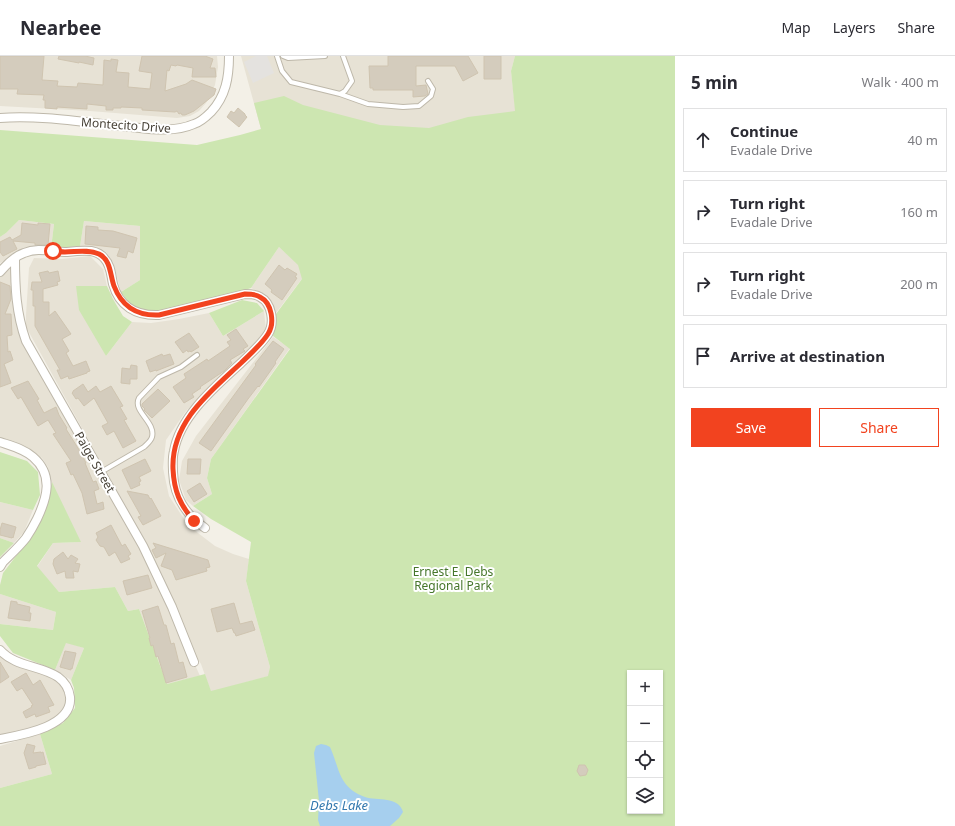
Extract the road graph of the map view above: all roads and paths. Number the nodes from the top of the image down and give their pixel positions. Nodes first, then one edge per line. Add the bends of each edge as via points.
1 (229, 56) edge
2 (277, 56) edge
3 (283, 56) edge
4 (325, 56) edge
5 (343, 56) edge
6 (428, 81) dead end
7 (340, 94) junction
8 (0, 118) edge
9 (15, 258) junction
10 (0, 272) edge
11 (197, 355) dead end
12 (0, 442) edge
13 (100, 472) junction
14 (204, 528) dead end
15 (0, 567) edge
16 (0, 650) edge
17 (194, 662) dead end
18 (0, 739) edge

1 - 8 street, Montecito Drive via 228,78 220,102 204,119 186,127 162,130 61,120
2 - 7 lane via 282,72 291,82
3 - 4 lane
5 - 7 lane via 352,81
6 - 7 lane via 434,89 431,96 419,106 403,108 368,104
9 - 10 street
9 - 13 street, Paige Street via 20,326
9 - 14 street via 23,253 41,250 92,251 100,254 109,266 114,285 123,303 140,314 150,316 245,294 260,296 266,302 272,320 268,335 193,411 177,439 173,478 176,491 186,512
11 - 13 lane via 159,377 139,398 138,405 151,426 152,437 148,443
12 - 15 street via 24,450 34,458 44,471 48,487 42,508 27,536
13 - 17 street, Paige Street via 149,557
16 - 18 street via 18,663 58,677 69,690 70,704 59,721 22,735

